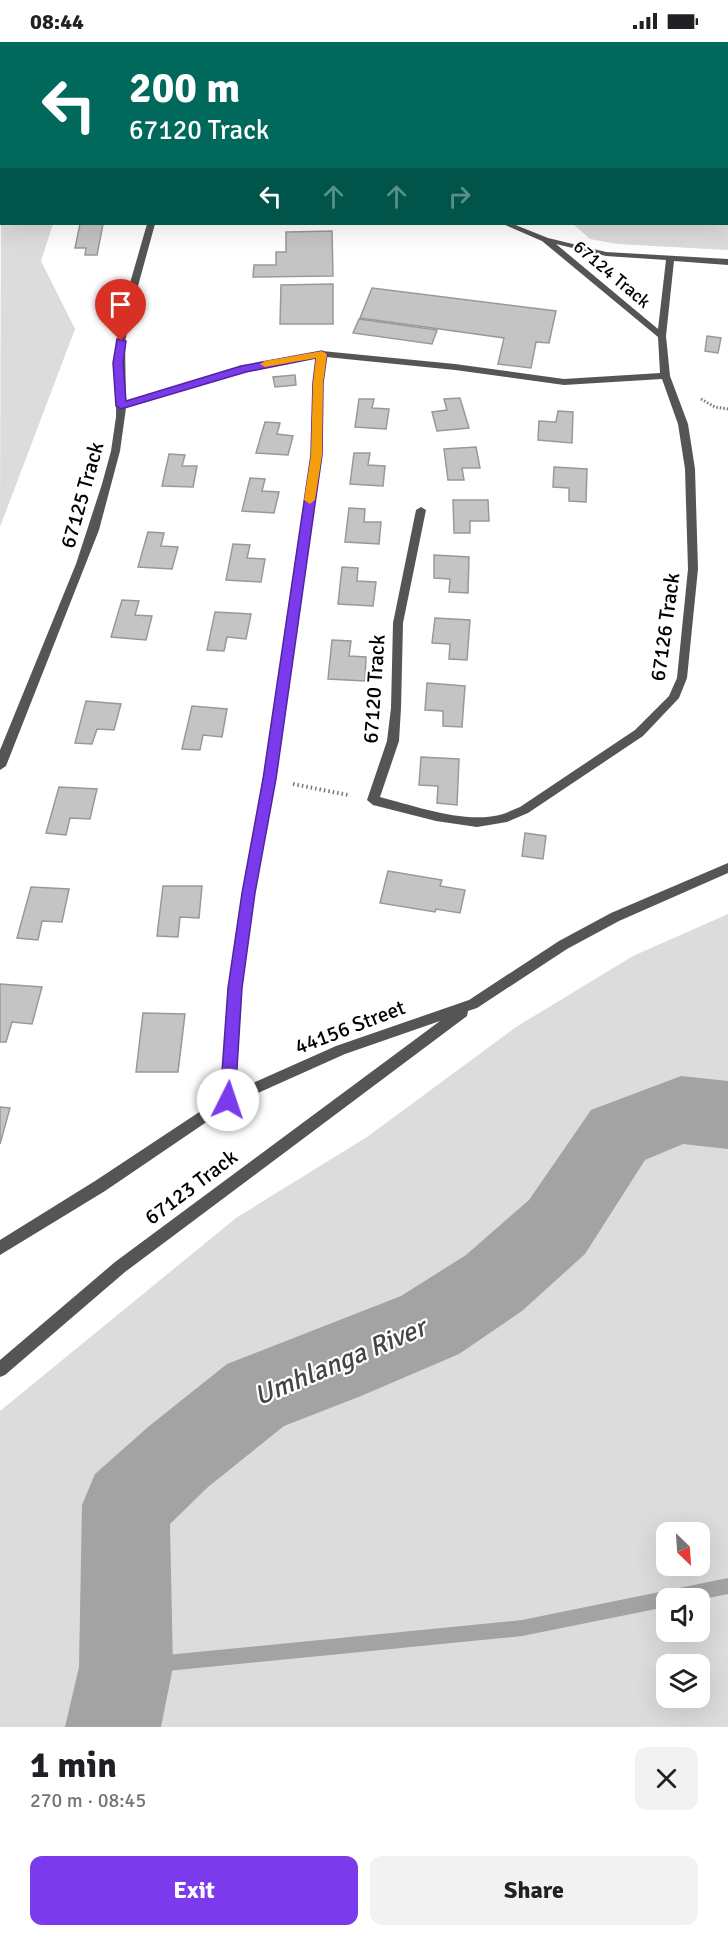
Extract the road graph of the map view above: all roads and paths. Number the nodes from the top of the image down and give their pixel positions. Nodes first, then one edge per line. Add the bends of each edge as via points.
1 (151, 225) edge
2 (510, 225) edge
3 (545, 239) junction
4 (670, 258) junction
5 (728, 262) edge
6 (662, 336) junction
7 (322, 354) junction
8 (665, 376) junction
9 (121, 406) junction
10 (421, 510) dead end
11 (0, 766) edge
12 (269, 779) junction
13 (373, 800) junction
14 (728, 868) edge
15 (473, 1004) junction
16 (228, 1100) junction
17 (0, 1248) edge
18 (0, 1370) edge

1 - 9 street, 67125 Track via 121,341
2 - 3 street, 67124 Track
3 - 4 street via 606,254
3 - 6 street, 67124 Track
4 - 5 street
4 - 6 street, 67126 Track
6 - 8 street, 67126 Track
7 - 8 street via 564,382
7 - 9 street via 245,369
7 - 12 street via 316,455
8 - 13 street, 67126 Track via 683,424 690,469 693,569 682,678 674,698 639,733 604,758 524,810 503,819 477,822 446,818
9 - 11 street, 67125 Track via 104,495 92,533
10 - 13 street, 67120 Track via 398,623 393,741
12 - 13 path
12 - 16 street via 235,988
14 - 15 street, 44156 Street via 563,945
15 - 16 street, 44156 Street via 341,1050
15 - 18 street, 67123 Track via 120,1267
16 - 17 street, 44156 Street

